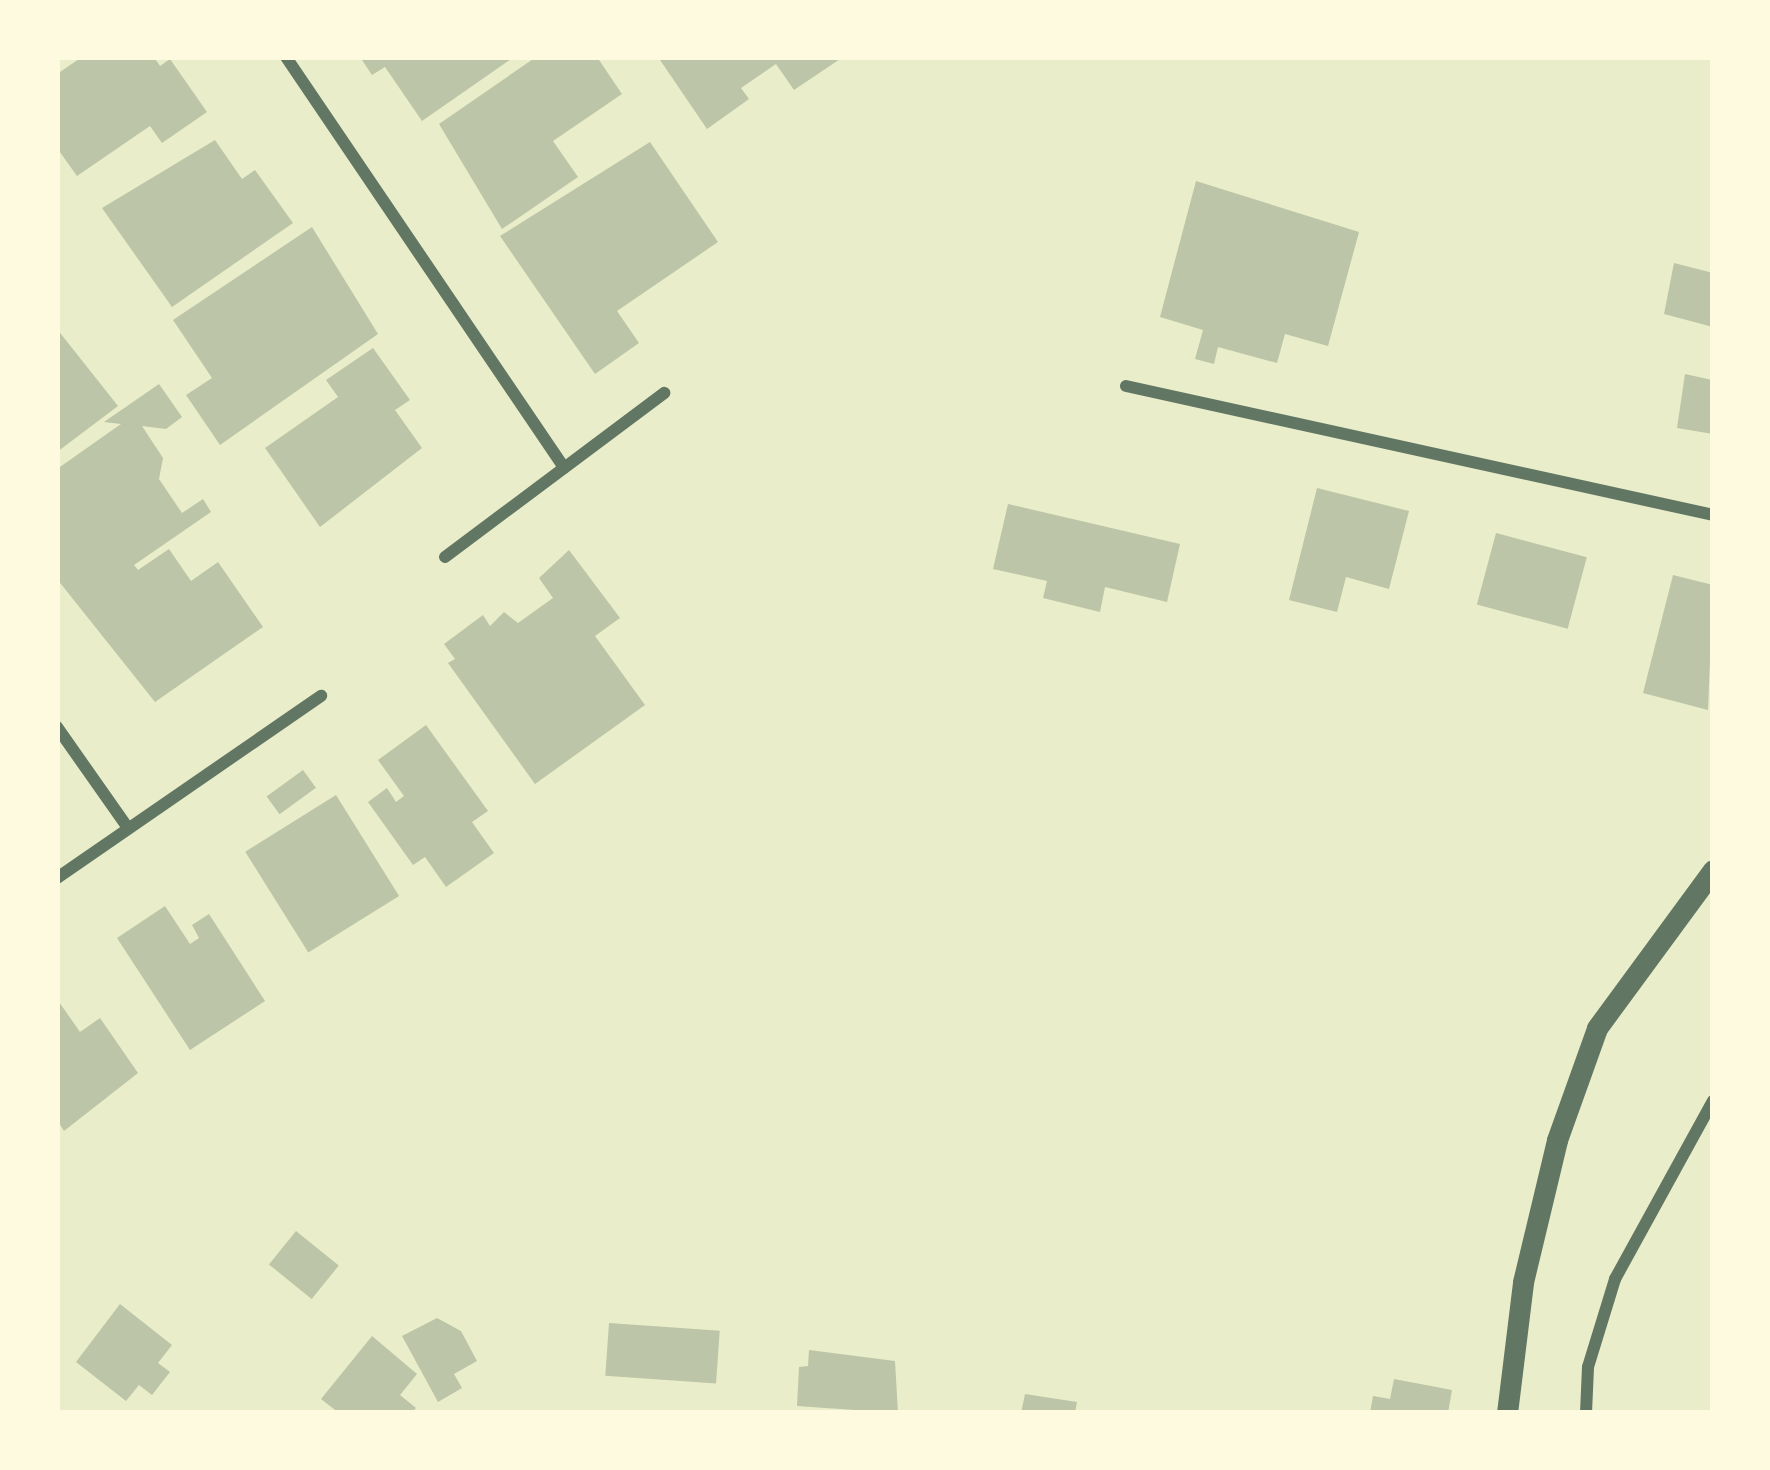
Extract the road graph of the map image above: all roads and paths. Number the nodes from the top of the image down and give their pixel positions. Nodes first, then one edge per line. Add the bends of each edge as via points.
1 (286, 57) edge
2 (1126, 386) dead end
3 (664, 393) dead end
4 (564, 468) junction
5 (1713, 515) edge
6 (445, 557) dead end
7 (321, 696) dead end
8 (57, 727) edge
9 (128, 829) junction
10 (1713, 870) edge
11 (57, 878) edge
12 (1713, 1102) edge
13 (1507, 1413) edge
14 (1586, 1413) edge

1 - 4 street
2 - 5 street
3 - 4 street
4 - 6 street
7 - 9 street
8 - 9 street
9 - 11 street
10 - 13 street via 1597,1028 1557,1140 1523,1282
12 - 14 street via 1615,1279 1588,1367

